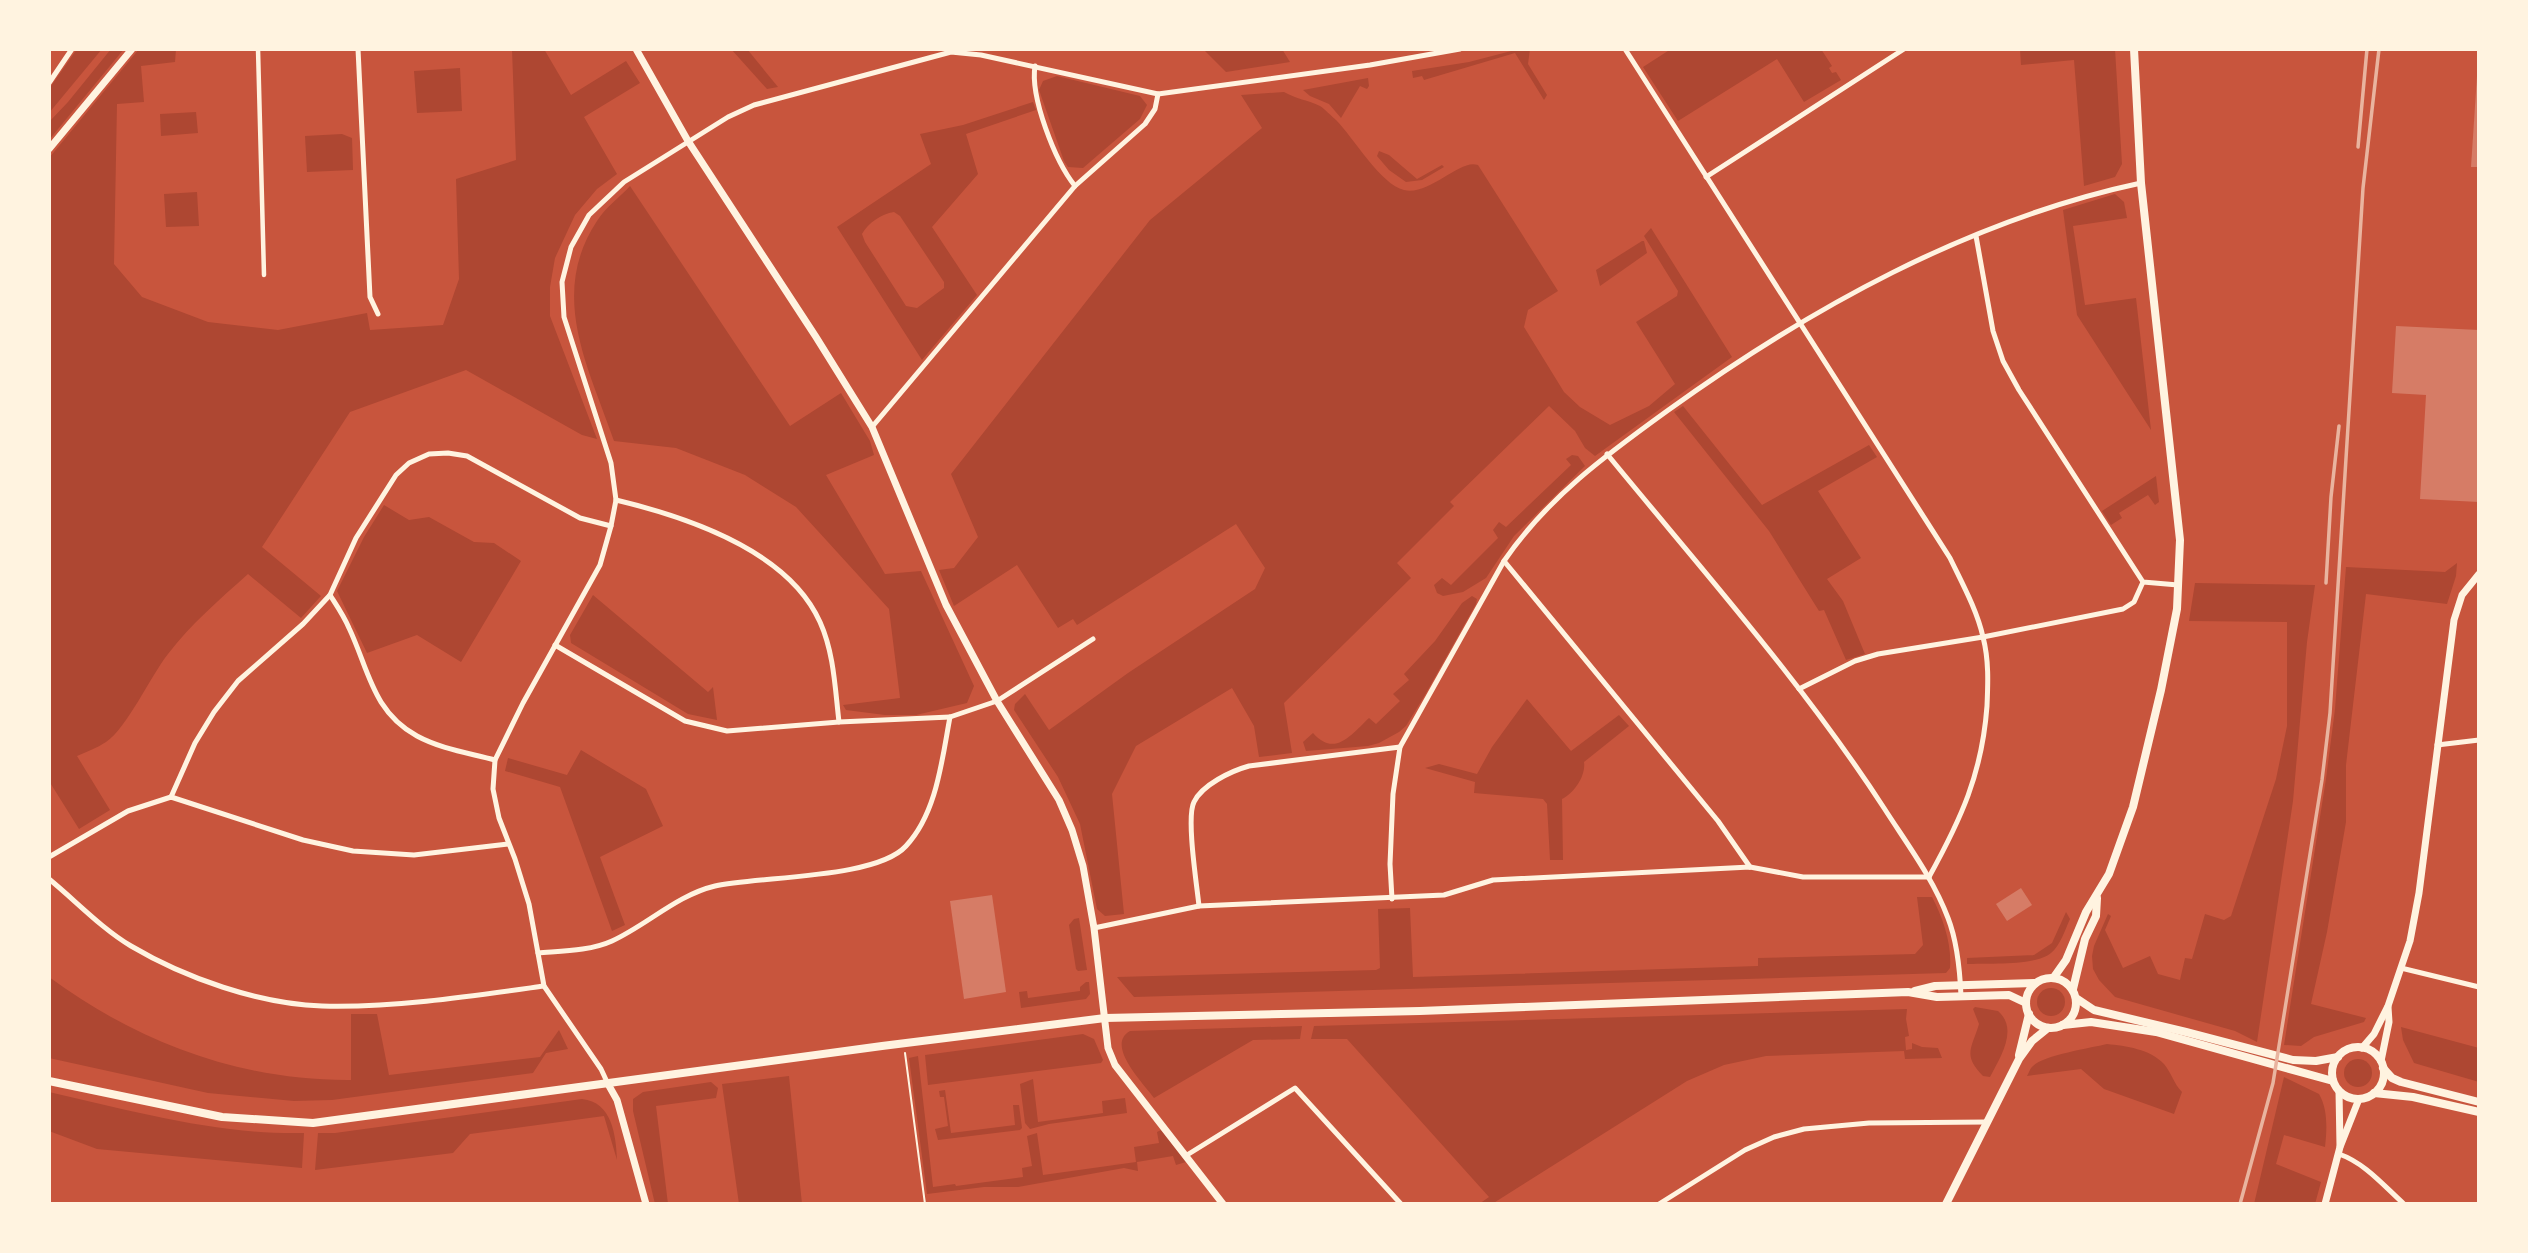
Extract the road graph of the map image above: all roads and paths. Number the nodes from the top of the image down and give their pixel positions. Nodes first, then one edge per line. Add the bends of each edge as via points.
1 (72, 49) edge
2 (132, 49) edge
3 (258, 49) edge
4 (358, 49) edge
5 (636, 49) edge
6 (1460, 49) edge
7 (1625, 49) edge
8 (1904, 49) edge
9 (2134, 49) edge
10 (1035, 66) junction
11 (49, 83) edge
12 (1158, 94) junction
13 (688, 141) junction
14 (49, 149) edge
15 (1706, 177) junction
16 (2141, 183) junction
17 (1075, 186) junction
18 (1976, 236) junction
19 (264, 275) dead end
20 (378, 314) dead end
21 (1801, 323) junction
22 (872, 428) junction
23 (1607, 454) junction
24 (616, 500) junction
25 (611, 526) junction
26 (1504, 561) junction
27 (2479, 574) edge
28 (2143, 582) junction
29 (2178, 585) junction
30 (330, 595) junction
31 (1983, 637) junction
32 (1093, 639) dead end
33 (555, 645) junction
34 (1799, 689) junction
35 (998, 701) junction
36 (950, 717) junction
37 (839, 722) junction
38 (2479, 740) edge
39 (2437, 745) junction
40 (1400, 747) junction
41 (495, 760) junction
42 (171, 796) junction
43 (508, 844) junction
44 (49, 857) edge
45 (1750, 867) junction
46 (1929, 877) junction
47 (49, 879) edge
48 (2097, 896) junction
49 (1392, 899) junction
50 (1199, 906) junction
51 (1094, 928) junction
52 (538, 953) junction
53 (2401, 968) junction
54 (2054, 977) junction
55 (2035, 983) junction
56 (1960, 985) junction
57 (544, 986) junction
58 (2479, 987) edge
59 (2073, 989) junction
60 (1908, 992) junction
61 (1961, 996) junction
62 (2077, 998) junction
63 (2026, 1003) junction
64 (2388, 1006) junction
65 (2029, 1014) junction
66 (1105, 1018) junction
67 (2063, 1025) junction
68 (2048, 1028) junction
69 (902, 1043) junction
70 (2362, 1048) junction
71 (2338, 1057) junction
72 (2019, 1059) junction
73 (2382, 1065) junction
74 (49, 1081) edge
75 (2333, 1081) junction
76 (608, 1084) junction
77 (2339, 1091) junction
78 (2374, 1094) junction
79 (2359, 1099) junction
80 (2479, 1102) edge
81 (2479, 1112) edge
82 (1987, 1122) junction
83 (2340, 1150) junction
84 (1187, 1155) junction
85 (646, 1204) edge
86 (925, 1204) edge
87 (1223, 1204) edge
88 (1401, 1204) edge
89 (1659, 1204) edge
90 (1947, 1204) edge
91 (2325, 1204) edge
92 (2404, 1204) edge

1 - 11 street
2 - 14 street
3 - 19 street
4 - 20 street via 370,297
5 - 13 street
6 - 12 street
7 - 15 street
8 - 15 street
9 - 16 main road
10 - 12 street
10 - 13 street via 951,52 754,105
10 - 17 street via 1034,86 1053,149
12 - 17 street via 1145,124
13 - 22 street
13 - 24 street via 606,197 579,232 565,267 564,317 611,463
15 - 21 street
16 - 18 street via 2065,203
16 - 29 main road via 2179,527
17 - 22 street
18 - 21 street via 1913,261
18 - 28 street via 2003,361
21 - 23 street via 1738,361
21 - 31 street via 1950,558
22 - 35 street via 946,605
23 - 26 street via 1540,515
23 - 34 street
24 - 25 street
24 - 37 street via 694,523 777,568 802,593 820,621 831,656
25 - 30 street via 580,518 467,456 429,454 396,475 356,538
25 - 33 street via 600,565
26 - 40 street
26 - 45 street via 1718,821
27 - 39 street via 2462,595 2454,620
28 - 29 street
28 - 31 street via 2134,602 2123,609
29 - 48 main road via 2145,763 2116,856
30 - 41 street via 350,629 374,694 392,719 418,736
30 - 42 street via 238,681 195,743
31 - 34 street via 1878,654
31 - 46 street via 1988,676 1983,746 1965,806
32 - 35 street
33 - 37 street via 703,727 738,731
33 - 41 street
34 - 46 street
35 - 36 street
35 - 51 street via 1059,800 1078,847
36 - 37 street
36 - 52 street via 927,813 905,848 890,858 851,868 715,886 676,902 609,942
38 - 39 street
39 - 53 street via 2420,893
40 - 49 street via 1392,794
40 - 50 street via 1249,766 1198,794 1191,811
41 - 43 street via 494,789
42 - 43 street via 303,840 353,851 414,855
42 - 44 street via 128,811
43 - 52 street via 529,904
45 - 46 street via 1803,877
45 - 49 street via 1493,880 1444,895
46 - 56 street via 1949,921
47 - 57 street via 130,945 216,985 269,999 320,1006 376,1006
48 - 54 main road
48 - 59 main road via 2096,916 2085,939
49 - 50 street
50 - 51 street
51 - 66 street
52 - 57 street
53 - 58 street
53 - 64 street
54 - 55 main road
54 - 59 main road
55 - 56 main road
55 - 63 main road
56 - 60 main road
56 - 61 street
57 - 76 street
59 - 62 main road
60 - 61 main road
60 - 66 main road
61 - 63 main road via 2009,995
62 - 67 main road via 2074,1014
62 - 71 main road via 2094,1010 2293,1060
63 - 65 main road
64 - 70 street
64 - 73 street
65 - 68 main road
65 - 72 main road
66 - 69 main road
66 - 84 street via 1115,1065
67 - 68 main road
67 - 75 main road via 2091,1022 2156,1032
68 - 72 main road
69 - 76 main road
69 - 86 path
70 - 71 main road via 2348,1049
70 - 73 main road via 2376,1055
71 - 75 main road
72 - 82 main road
73 - 78 main road via 2382,1081
73 - 80 main road via 2401,1082
74 - 76 main road via 222,1117 313,1123
75 - 77 main road
76 - 85 street via 617,1100
77 - 79 main road
77 - 83 street
78 - 79 main road
78 - 81 main road via 2413,1097
79 - 83 street
82 - 89 street via 1869,1123 1804,1129 1745,1150
82 - 90 main road
83 - 91 street
83 - 92 street
84 - 87 street
84 - 88 street via 1295,1088

